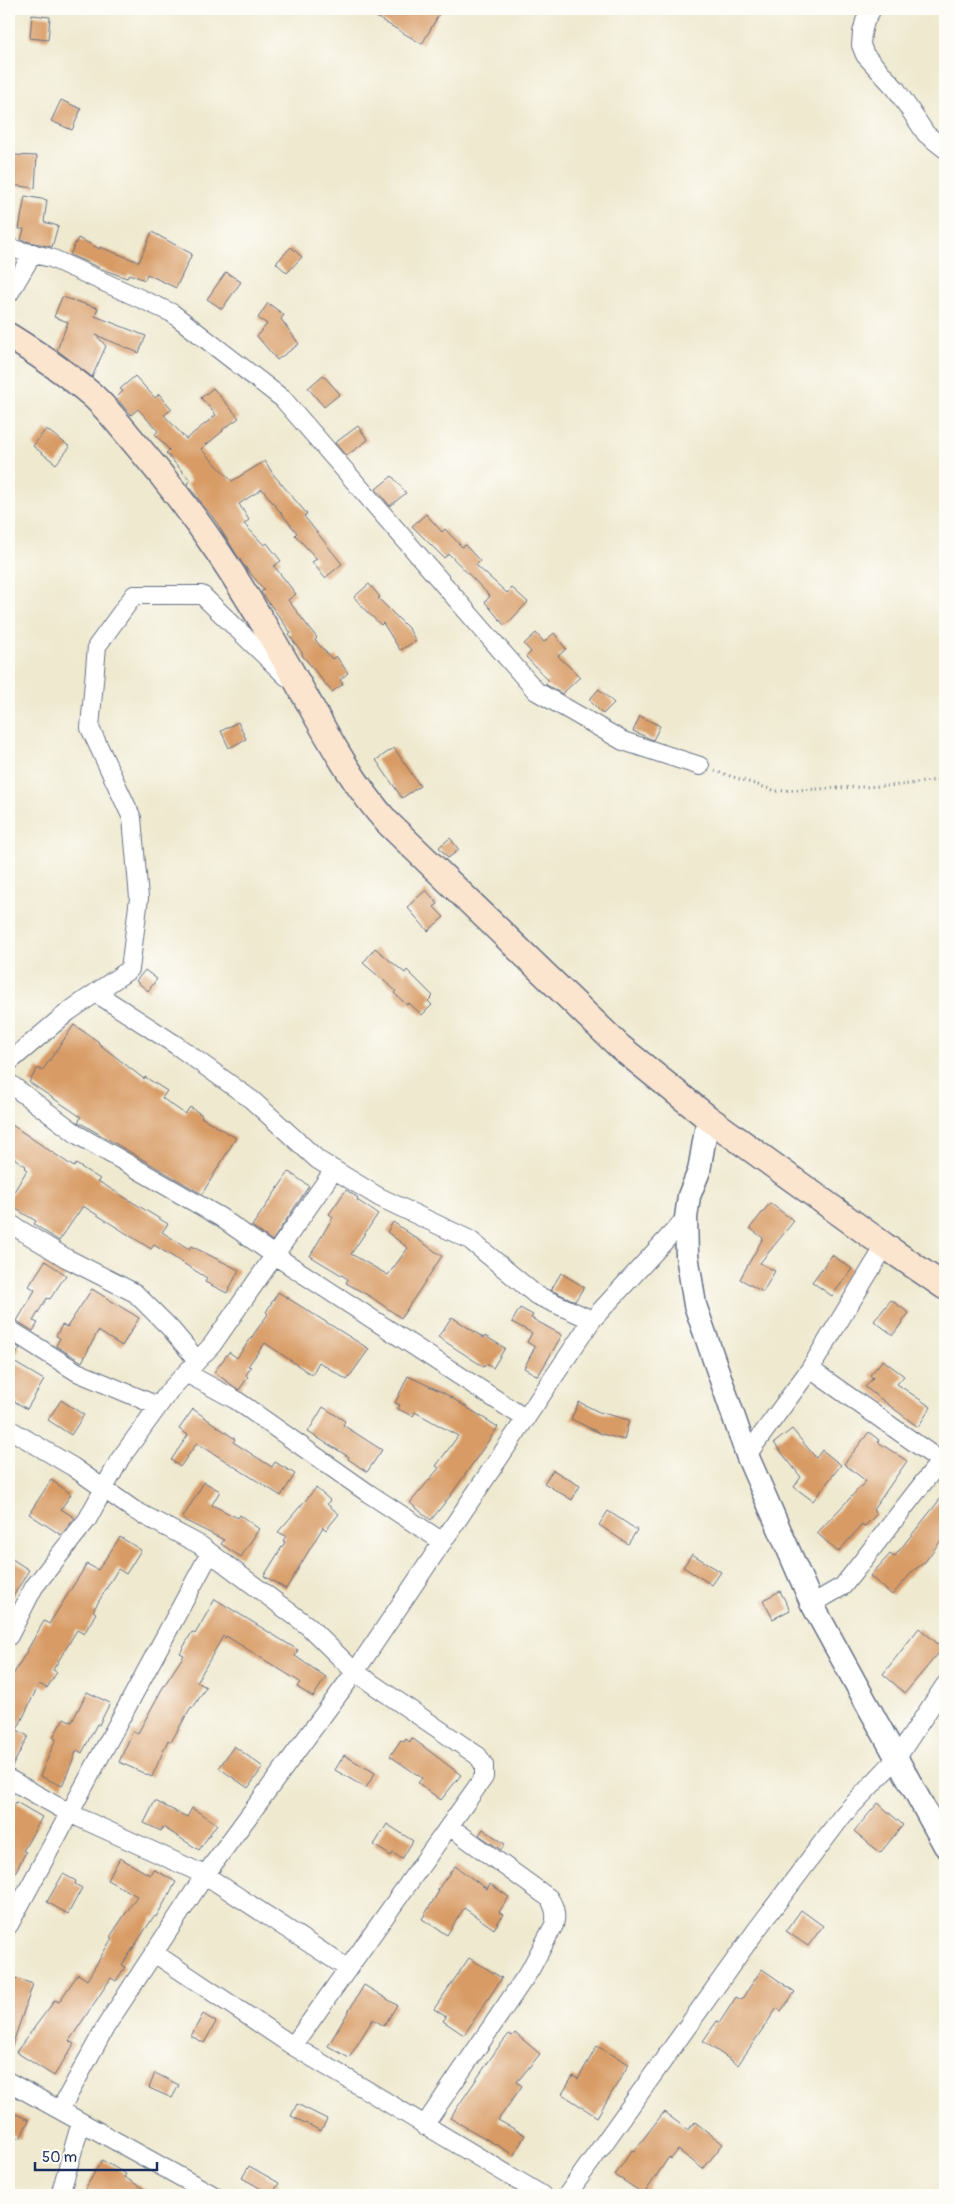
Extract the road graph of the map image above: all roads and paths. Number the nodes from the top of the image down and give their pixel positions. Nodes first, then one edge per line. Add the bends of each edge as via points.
1 (872, 9) edge
2 (945, 149) edge
3 (9, 248) edge
4 (32, 253) junction
5 (9, 294) edge
6 (9, 336) edge
7 (305, 695) junction
8 (700, 766) joint
9 (945, 778) edge
10 (96, 993) junction
11 (9, 1062) edge
12 (9, 1083) edge
13 (708, 1118) junction
14 (334, 1170) junction
15 (686, 1218) junction
16 (9, 1223) edge
17 (885, 1246) junction
18 (274, 1255) junction
19 (945, 1287) edge
20 (592, 1320) junction
21 (9, 1329) edge
22 (192, 1367) junction
23 (810, 1369) junction
24 (158, 1406) junction
25 (526, 1419) junction
26 (9, 1429) edge
27 (747, 1455) junction
28 (943, 1462) edge
29 (104, 1488) junction
30 (443, 1542) junction
31 (210, 1553) junction
32 (812, 1604) junction
33 (15, 1608) edge
34 (9, 1636) edge
35 (356, 1672) junction
36 (945, 1685) edge
37 (896, 1760) junction
38 (9, 1779) edge
39 (69, 1812) junction
40 (449, 1826) junction
41 (945, 1846) edge
42 (205, 1875) junction
43 (9, 1925) edge
44 (154, 1953) junction
45 (347, 1968) junction
46 (293, 2046) junction
47 (9, 2082) edge
48 (60, 2110) junction
49 (81, 2122) junction
50 (424, 2126) junction
51 (195, 2191) edge
52 (60, 2195) edge
53 (213, 2195) edge
54 (542, 2195) edge
55 (567, 2195) edge

1 - 2 street via 862,33 861,45 865,55 896,89 926,134
3 - 4 street
4 - 5 street
4 - 8 street via 51,258 172,313 283,399 536,691 623,741
6 - 7 main road via 54,364 94,396 165,478 246,593
7 - 10 street via 202,595 134,595 97,646 90,728 132,818 139,898 130,969
7 - 13 main road via 367,799 387,822 620,1047
8 - 9 path via 776,790 902,785
10 - 11 street via 68,1012
10 - 14 street via 252,1100 318,1160
12 - 18 street via 78,1135 220,1216
13 - 15 street via 699,1171 689,1196
13 - 17 main road
14 - 18 street
14 - 20 street via 379,1197 470,1240 536,1295
15 - 20 street
15 - 27 street via 687,1255 695,1305
16 - 22 street via 66,1258 135,1294 170,1328
17 - 19 main road
17 - 23 street
18 - 22 street via 212,1345
18 - 25 street
20 - 25 street
21 - 24 street via 77,1372
22 - 24 street
22 - 30 street via 368,1494
23 - 27 street
23 - 28 street
24 - 29 street via 120,1459
25 - 30 street
26 - 29 street
27 - 32 street
28 - 32 street via 843,1586
29 - 31 street via 134,1510
29 - 33 street via 87,1520
30 - 35 street
31 - 35 street via 308,1626
31 - 39 street
32 - 37 street
33 - 34 street
35 - 40 street via 481,1760 484,1777
35 - 42 street
36 - 37 street
37 - 41 street
37 - 55 street via 837,1822
38 - 39 street
39 - 42 street
39 - 43 street
40 - 45 street
40 - 50 street via 549,1898 556,1910 556,1918 530,1970
42 - 44 street
42 - 45 street
44 - 46 street
44 - 48 street via 106,2026
45 - 46 street
46 - 50 street
47 - 48 street
48 - 49 street
49 - 51 street
49 - 52 street
50 - 54 street
51 - 53 street

